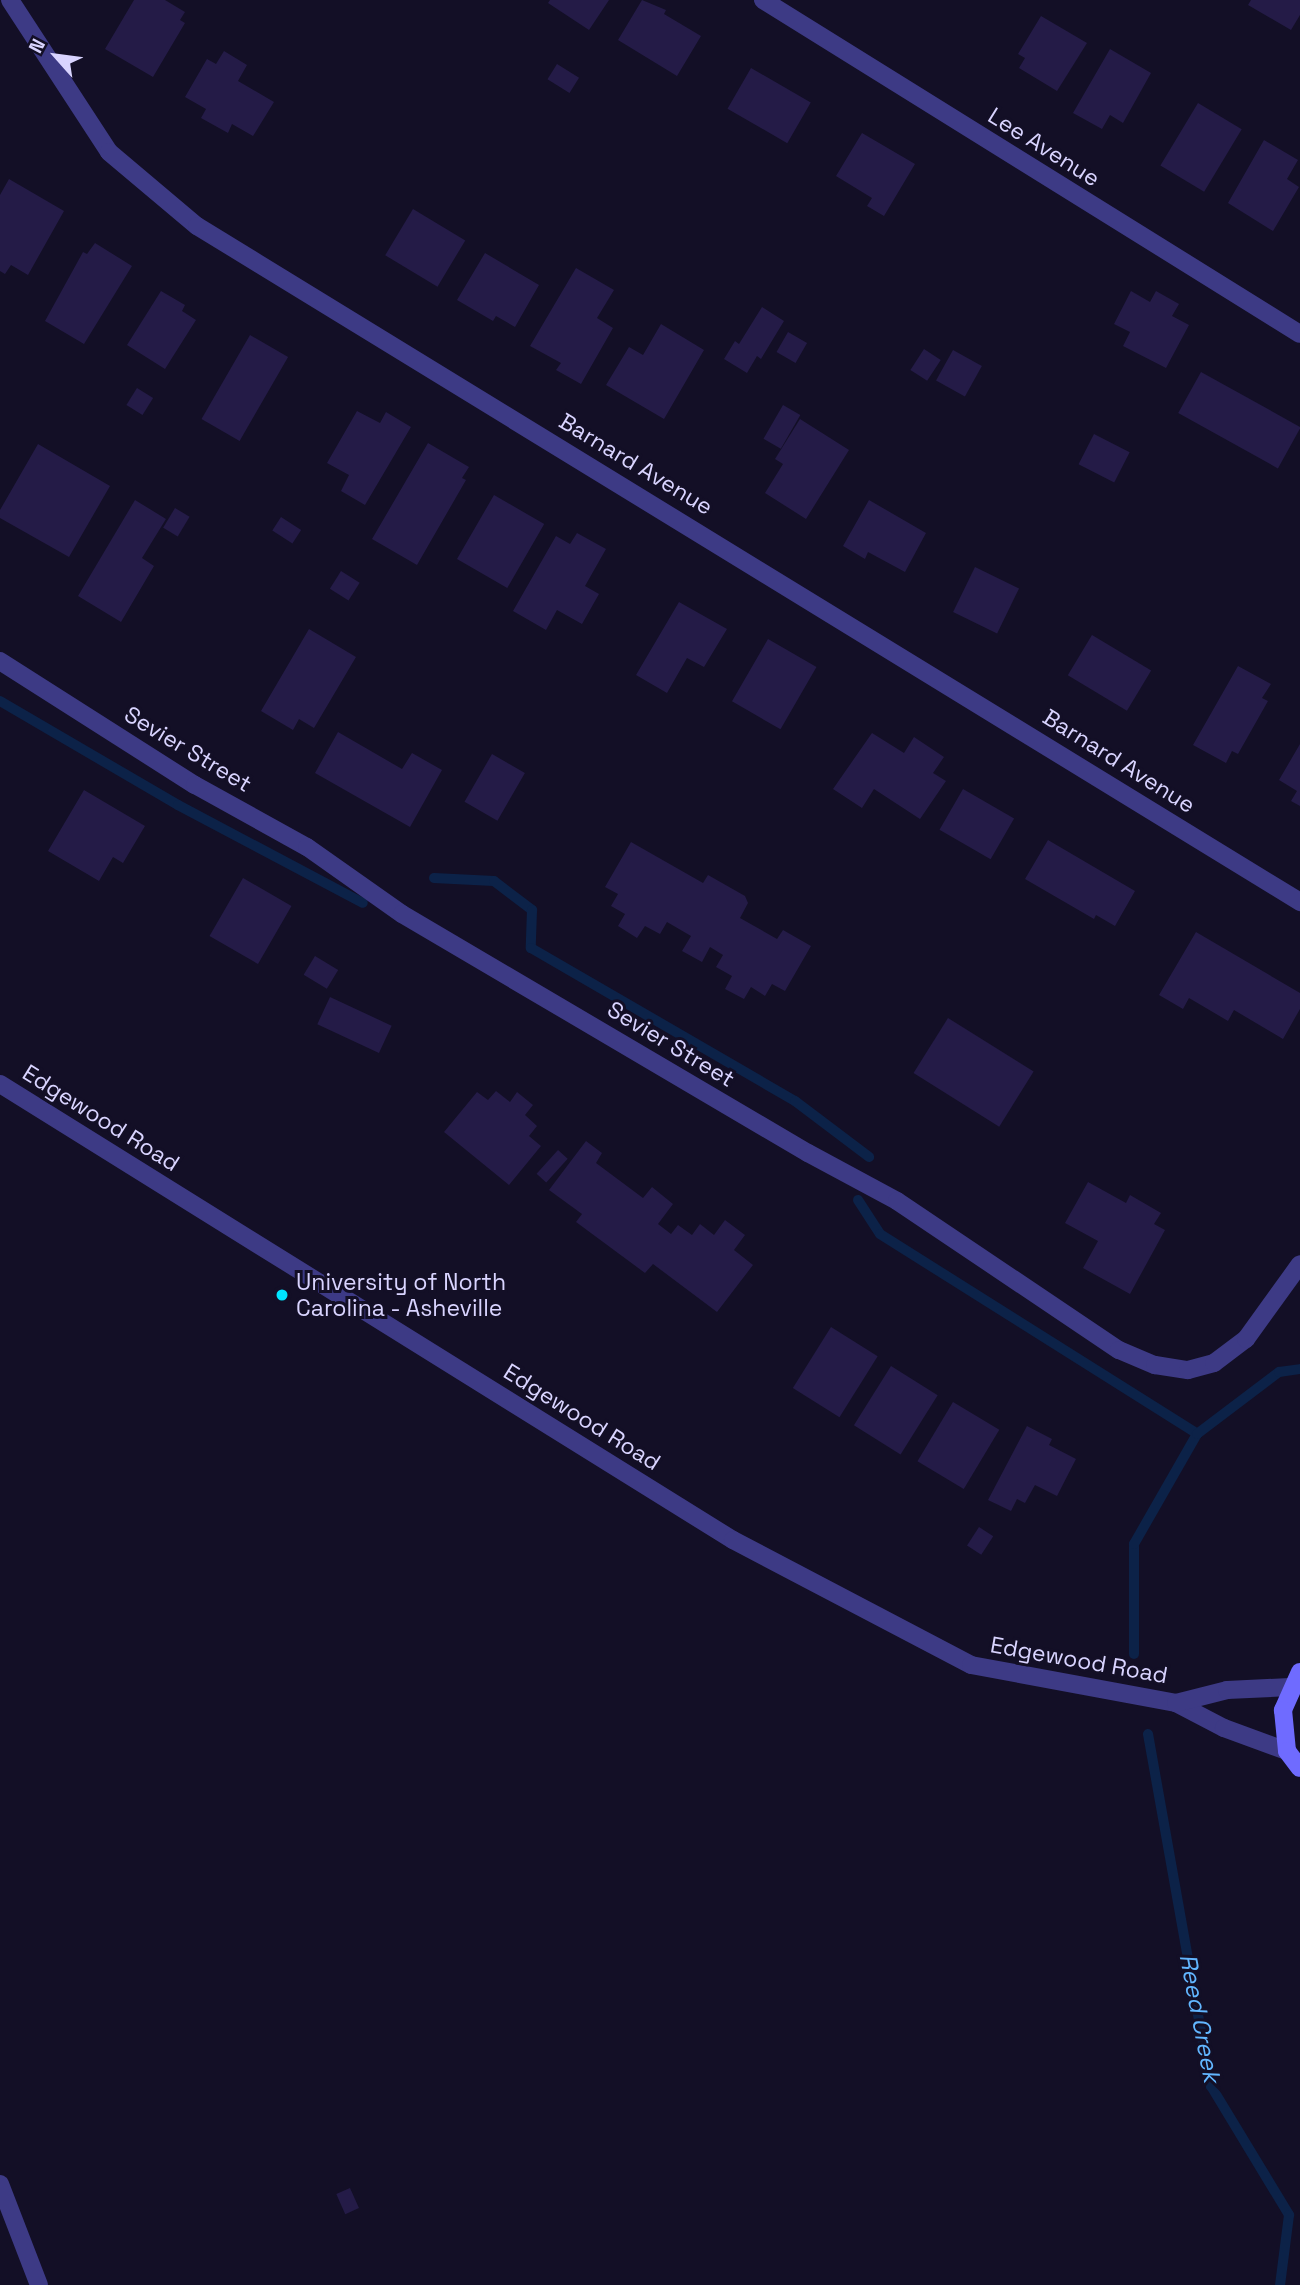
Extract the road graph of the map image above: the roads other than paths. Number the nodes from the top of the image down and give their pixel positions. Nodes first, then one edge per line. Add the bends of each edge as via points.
1 (10, 0) edge
2 (763, 0) edge
3 (1300, 334) edge
4 (0, 661) edge
5 (1300, 902) edge
6 (0, 1084) edge
7 (1300, 1264) edge
8 (1300, 1671) edge
9 (1290, 1687) junction
10 (1176, 1703) junction
11 (1287, 1751) junction
12 (1300, 1768) edge
13 (0, 2184) edge
14 (39, 2285) edge

1 - 5 street, Barnard Avenue via 109,152 197,226
2 - 3 street, Lee Avenue
4 - 7 street, Sevier Street via 195,785 307,847 402,914 897,1201 1119,1350 1155,1365 1188,1370 1214,1363 1245,1339
6 - 10 street, Edgewood Road via 733,1540 959,1659
8 - 9 main road
9 - 10 street, Edgewood Road via 1227,1689
9 - 11 main road via 1283,1710
10 - 11 street, Edgewood Road via 1224,1728
11 - 12 main road
13 - 14 street

